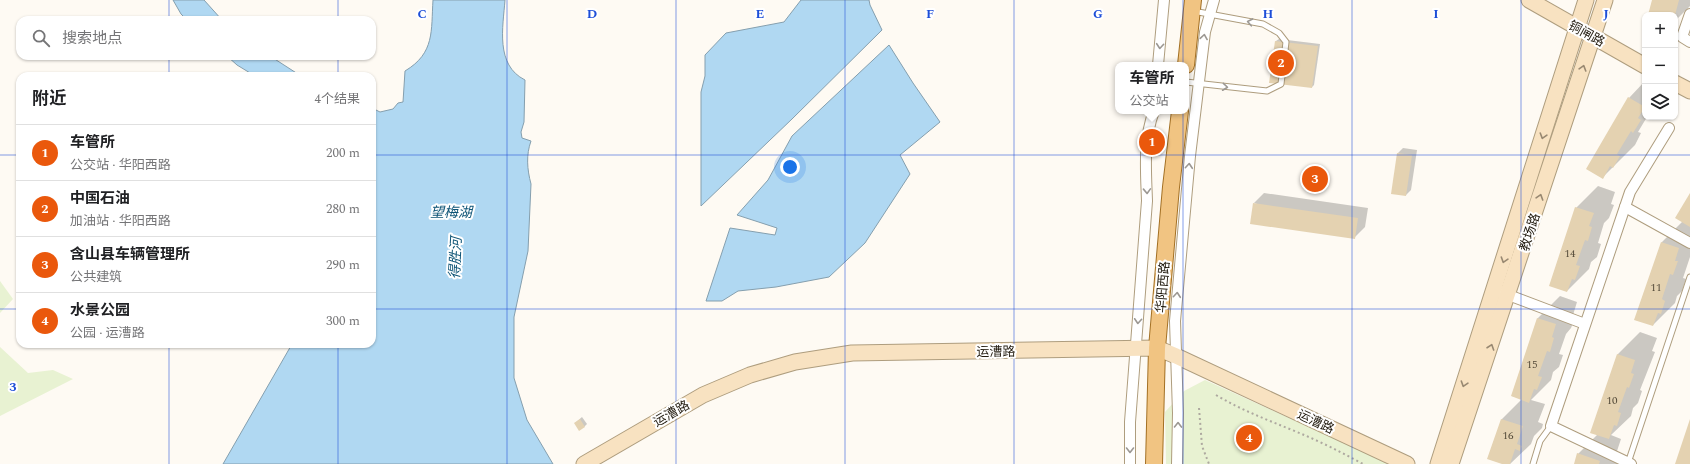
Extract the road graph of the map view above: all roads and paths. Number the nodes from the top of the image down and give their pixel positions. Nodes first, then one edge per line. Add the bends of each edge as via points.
1 (1164, 0) edge
2 (1214, 0) edge
3 (1529, 0) edge
4 (1586, 0) edge
5 (1605, 0) edge
6 (1193, 5) edge
7 (1210, 14) junction
8 (1690, 14) edge
9 (1577, 27) junction
10 (1593, 36) junction
11 (1690, 42) edge
12 (1158, 62) edge
13 (1186, 62) edge
14 (1642, 64) edge
15 (1189, 82) edge
16 (1198, 84) junction
17 (1677, 84) edge
18 (1690, 91) edge
19 (1153, 114) edge
20 (1180, 114) edge
21 (1669, 128) dead end
22 (1625, 207) junction
23 (1690, 243) edge
24 (1690, 277) edge
25 (1501, 293) junction
26 (1585, 324) junction
27 (1157, 348) junction
28 (1176, 356) junction
29 (1216, 395) dead end
30 (1199, 408) dead end
31 (1550, 426) junction
32 (589, 461) edge
33 (1626, 463) edge
34 (1130, 464) edge
35 (1154, 464) edge
36 (1177, 464) edge
37 (1209, 464) edge
38 (1363, 464) edge
39 (1407, 464) edge
40 (1438, 464) edge
41 (1452, 464) edge
42 (1533, 464) edge

1 -> 12 street
2 - 7 street
3 - 9 main road, 铜闸路
4 - 9 main road, 教场路
5 - 10 main road, 教场路
6 - 7 lane
6 - 13 main road
16 -> 7 street via 1204,32
16 -> 7 lane via 1267,91 1281,84 1286,42 1279,33 1263,24
8 - 11 street via 1682,37
9 - 10 main road, 铜闸路
9 -> 25 main road, 教场路
10 - 14 main road, 铜闸路
25 -> 10 main road, 教场路
15 - 16 lane
28 -> 16 street via 1175,321
17 - 18 main road
19 -> 34 street via 1148,127 1147,201 1130,422
20 - 27 main road, 华阳西路
21 - 22 street via 1630,192
22 - 23 street
22 - 26 street
24 - 33 lane
25 - 26 street
25 -> 40 main road, 教场路
41 -> 25 main road, 教场路
26 - 31 street
27 - 28 main road, 运漕路
27 - 32 main road, 运漕路 via 852,353 795,362 750,375 703,395
27 - 35 main road, 华阳西路
36 -> 28 street
28 - 39 main road, 运漕路
29 - 38 path via 1239,409 1338,450
30 - 37 path via 1202,446
31 - 33 street
31 - 42 lane via 1540,441

